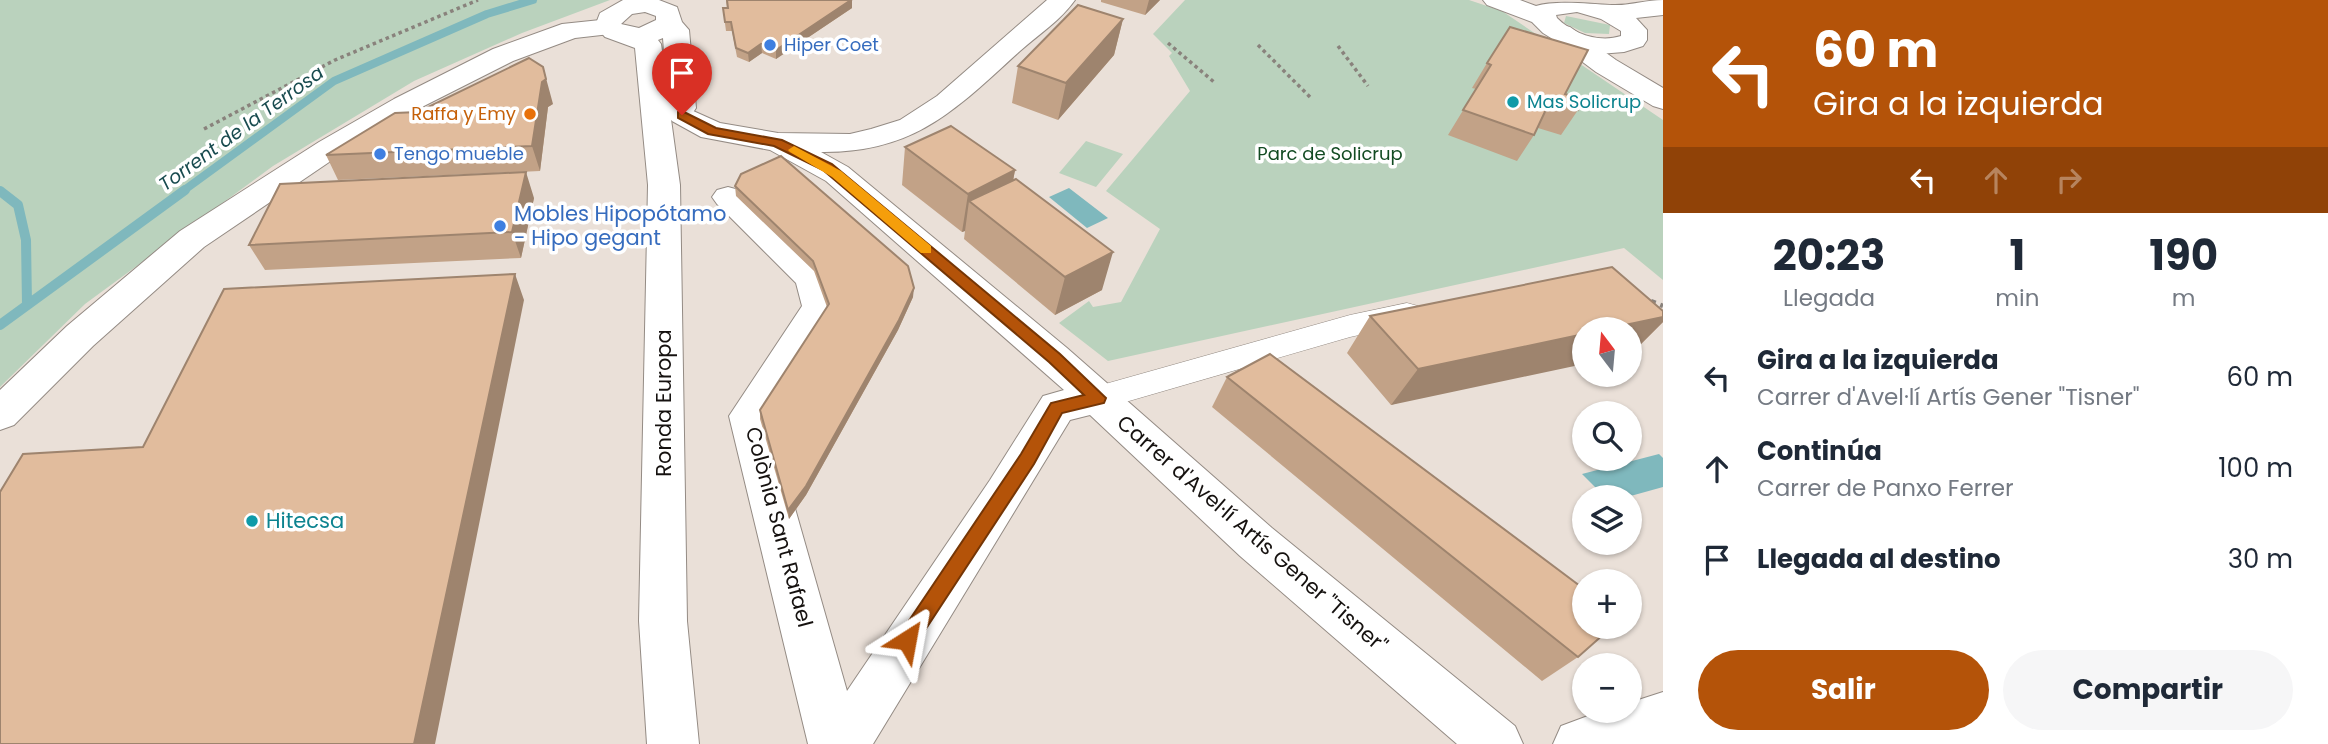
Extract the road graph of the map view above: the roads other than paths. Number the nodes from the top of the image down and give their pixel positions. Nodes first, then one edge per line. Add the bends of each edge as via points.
1 (1062, 0) edge
2 (1496, 0) edge
3 (1663, 7) edge
4 (667, 11) edge
5 (1609, 13) junction
6 (1560, 14) edge
7 (622, 17) edge
8 (1663, 38) edge
9 (1634, 40) junction
10 (1596, 44) junction
11 (1623, 74) junction
12 (1663, 100) edge
13 (682, 115) junction
14 (778, 142) junction
15 (664, 185) junction
16 (728, 197) dead end
17 (1441, 307) edge
18 (1098, 398) junction
19 (0, 414) edge
20 (663, 621) junction
21 (1663, 718) edge
22 (649, 744) edge
23 (673, 744) edge
24 (834, 744) edge
25 (844, 744) edge
26 (1497, 744) edge
27 (1579, 744) edge

1 - 14 street via 947,102 910,126 850,143
2 - 6 street
3 - 5 street
4 - 7 street, Ronda Europa via 653,33
4 - 13 street, Ronda Europa via 676,30
5 - 6 street
5 - 9 street via 1632,27
6 - 10 street
6 - 11 street via 1606,65
7 - 15 street, Ronda Europa via 648,44
7 - 19 street via 548,38 470,70 330,148 192,239 80,336
8 - 9 street
9 - 10 street via 1620,45
10 - 11 street
11 - 12 street
13 - 14 street via 712,131
13 - 15 street, Ronda Europa
14 - 18 street, Carrer d'Avel·lí Artís Gener "Tisner" via 837,174
15 - 20 street, Ronda Europa
16 - 24 street, Colònia Sant Rafael via 812,278 820,307 749,416
17 - 18 street via 1350,326
18 - 25 street via 1057,408
18 - 26 street, Carrer d'Avel·lí Artís Gener "Tisner" via 1256,542
20 - 22 street, Ronda Europa
20 - 23 street, Ronda Europa
21 - 27 street

